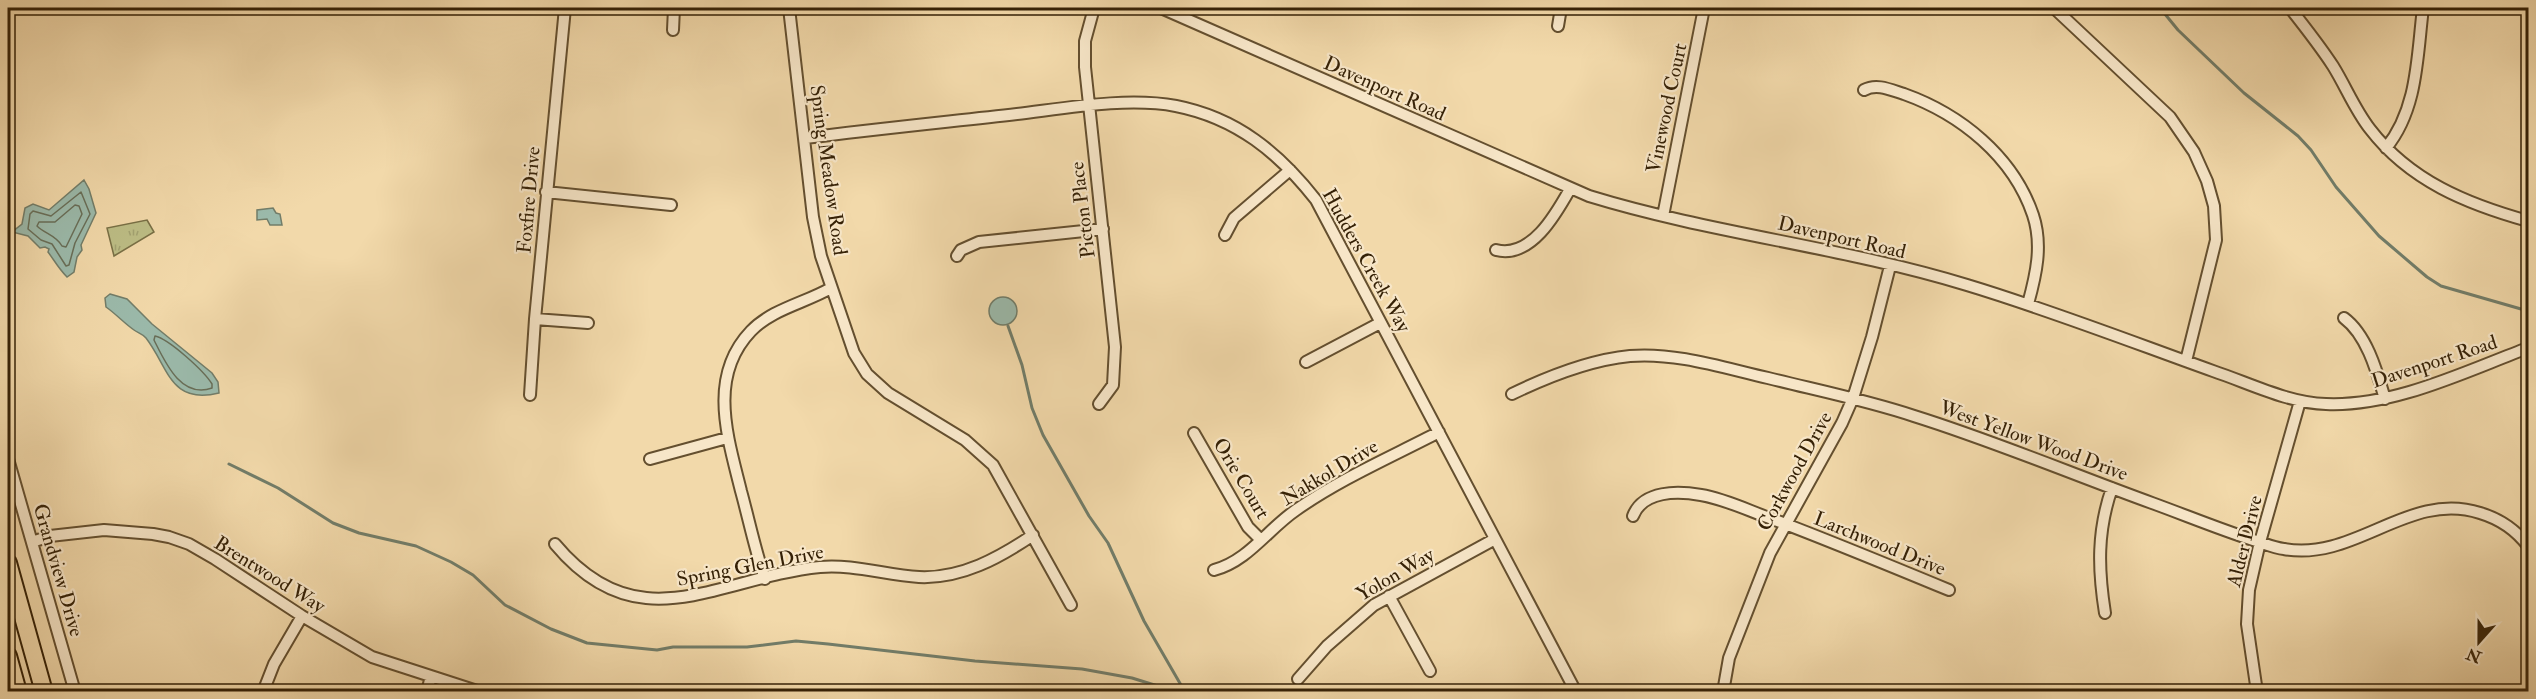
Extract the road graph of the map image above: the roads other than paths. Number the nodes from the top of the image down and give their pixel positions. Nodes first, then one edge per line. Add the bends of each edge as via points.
1 (565, 8) edge
2 (674, 8) edge
3 (789, 8) edge
4 (1094, 8) edge
5 (1161, 8) edge
6 (1561, 8) edge
7 (1704, 8) edge
8 (2054, 8) edge
9 (2290, 8) edge
10 (2423, 8) edge
11 (1558, 26) dead end
12 (673, 30) dead end
13 (1864, 90) dead end
14 (1089, 106) junction
15 (805, 138) junction
16 (2386, 147) junction
17 (1290, 170) junction
18 (1570, 189) junction
19 (546, 192) junction
20 (671, 205) dead end
21 (1663, 216) junction
22 (2529, 221) edge
23 (1102, 229) junction
24 (1226, 236) dead end
25 (1496, 249) dead end
26 (957, 256) dead end
27 (1890, 266) junction
28 (831, 288) junction
29 (2028, 304) junction
30 (2344, 318) dead end
31 (535, 319) junction
32 (1380, 322) junction
33 (588, 323) dead end
34 (2529, 348) edge
35 (2186, 361) junction
36 (1306, 362) dead end
37 (1512, 394) dead end
38 (530, 395) dead end
39 (1853, 399) junction
40 (2385, 399) junction
41 (2300, 401) junction
42 (1099, 404) dead end
43 (1439, 432) junction
44 (1194, 433) dead end
45 (727, 438) junction
46 (8, 459) edge
47 (650, 459) dead end
48 (2112, 488) junction
49 (1633, 516) dead end
50 (1785, 524) junction
51 (1033, 535) junction
52 (1495, 539) junction
53 (1261, 540) junction
54 (32, 542) junction
55 (2260, 542) junction
56 (555, 544) dead end
57 (2529, 546) edge
58 (8, 563) edge
59 (1214, 570) dead end
60 (765, 579) junction
61 (1948, 590) dead end
62 (1389, 597) junction
63 (1071, 605) dead end
64 (2105, 613) dead end
65 (302, 616) junction
66 (8, 656) edge
67 (1430, 670) dead end
68 (431, 676) junction
69 (1298, 679) dead end
70 (18, 692) edge
71 (44, 692) edge
72 (75, 692) edge
73 (263, 692) edge
74 (428, 692) edge
75 (480, 692) edge
76 (1576, 692) edge
77 (1723, 692) edge
78 (2257, 692) edge

1 - 19 street, Foxfire Drive
2 - 12 street
3 - 15 street, Spring Meadow Road
4 - 14 street, Picton Place via 1085,41
5 - 18 street, Davenport Road
6 - 11 street
7 - 21 street, Vinewood Court
8 - 35 street via 2170,117 2194,152 2207,181 2214,206 2216,240
9 - 16 street via 2323,51 2362,118
10 - 16 street via 2408,109 2400,129
13 - 29 street via 1883,88 1936,107 1977,135 2007,168 2027,200 2037,233 2037,266
14 - 15 street, Hudders Creek Way
14 - 17 street, Hudders Creek Way via 1155,103 1199,112 1259,141
14 - 23 street, Picton Place
15 - 28 street, Spring Meadow Road via 813,217
16 - 22 street via 2412,172 2444,191
17 - 24 street via 1234,218
17 - 32 street, Hudders Creek Way via 1316,200
18 - 21 street, Davenport Road
18 - 25 street via 1554,217 1532,240 1509,251
19 - 20 street
19 - 31 street, Foxfire Drive
21 - 27 street, Davenport Road
23 - 26 street via 979,242
23 - 42 street, Picton Place via 1114,322 1115,372 1111,390
27 - 29 street, Davenport Road
27 - 39 street, Corkwood Drive
28 - 45 street via 768,318 742,343 724,387
28 - 51 street, Spring Meadow Road via 850,343 867,374 888,393 986,457
29 - 35 street, Davenport Road
30 - 40 street via 2361,337
31 - 33 street
31 - 38 street, Foxfire Drive
32 - 36 street
32 - 43 street, Hudders Creek Way
34 - 40 street, Davenport Road
35 - 41 street, Davenport Road
37 - 39 street, West Yellow Wood Drive via 1583,366 1644,356 1697,363
39 - 48 street, West Yellow Wood Drive via 1967,433
39 - 50 street, Corkwood Drive
40 - 41 street, Davenport Road via 2350,404
41 - 55 street, Alder Drive
43 - 52 street, Hudders Creek Way
43 - 53 street, Nakkol Drive via 1318,495
44 - 53 street, Orie Court via 1248,527
45 - 47 street
45 - 60 street
46 - 54 street, Grandview Drive
48 - 55 street, West Yellow Wood Drive
48 - 64 street via 2103,516 2099,556
49 - 50 street, Larchwood Drive via 1648,498 1690,494 1718,499
50 - 61 street, Larchwood Drive
50 - 77 street, Corkwood Drive via 1736,637
51 - 60 street, Spring Glen Drive via 984,563 948,575 918,577 830,567
51 - 63 street, Spring Meadow Road
52 - 62 street, Yolon Way
52 - 76 street, Hudders Creek Way
53 - 59 street, Nakkol Drive via 1230,565
54 - 65 street, Brentwood Way via 104,530 169,537 215,559
54 - 72 street, Grandview Drive
55 - 57 street, West Yellow Wood Drive via 2284,550 2329,548 2417,512 2451,507 2500,521
55 - 78 street, Alder Drive via 2247,606
56 - 60 street, Spring Glen Drive via 571,564 591,578 638,596 677,599
58 - 71 highway
62 - 67 street
62 - 69 street, Yolon Way via 1357,618
65 - 68 street, Brentwood Way via 372,657
65 - 73 street
66 - 70 highway
68 - 74 street
68 - 75 street, Brentwood Way

